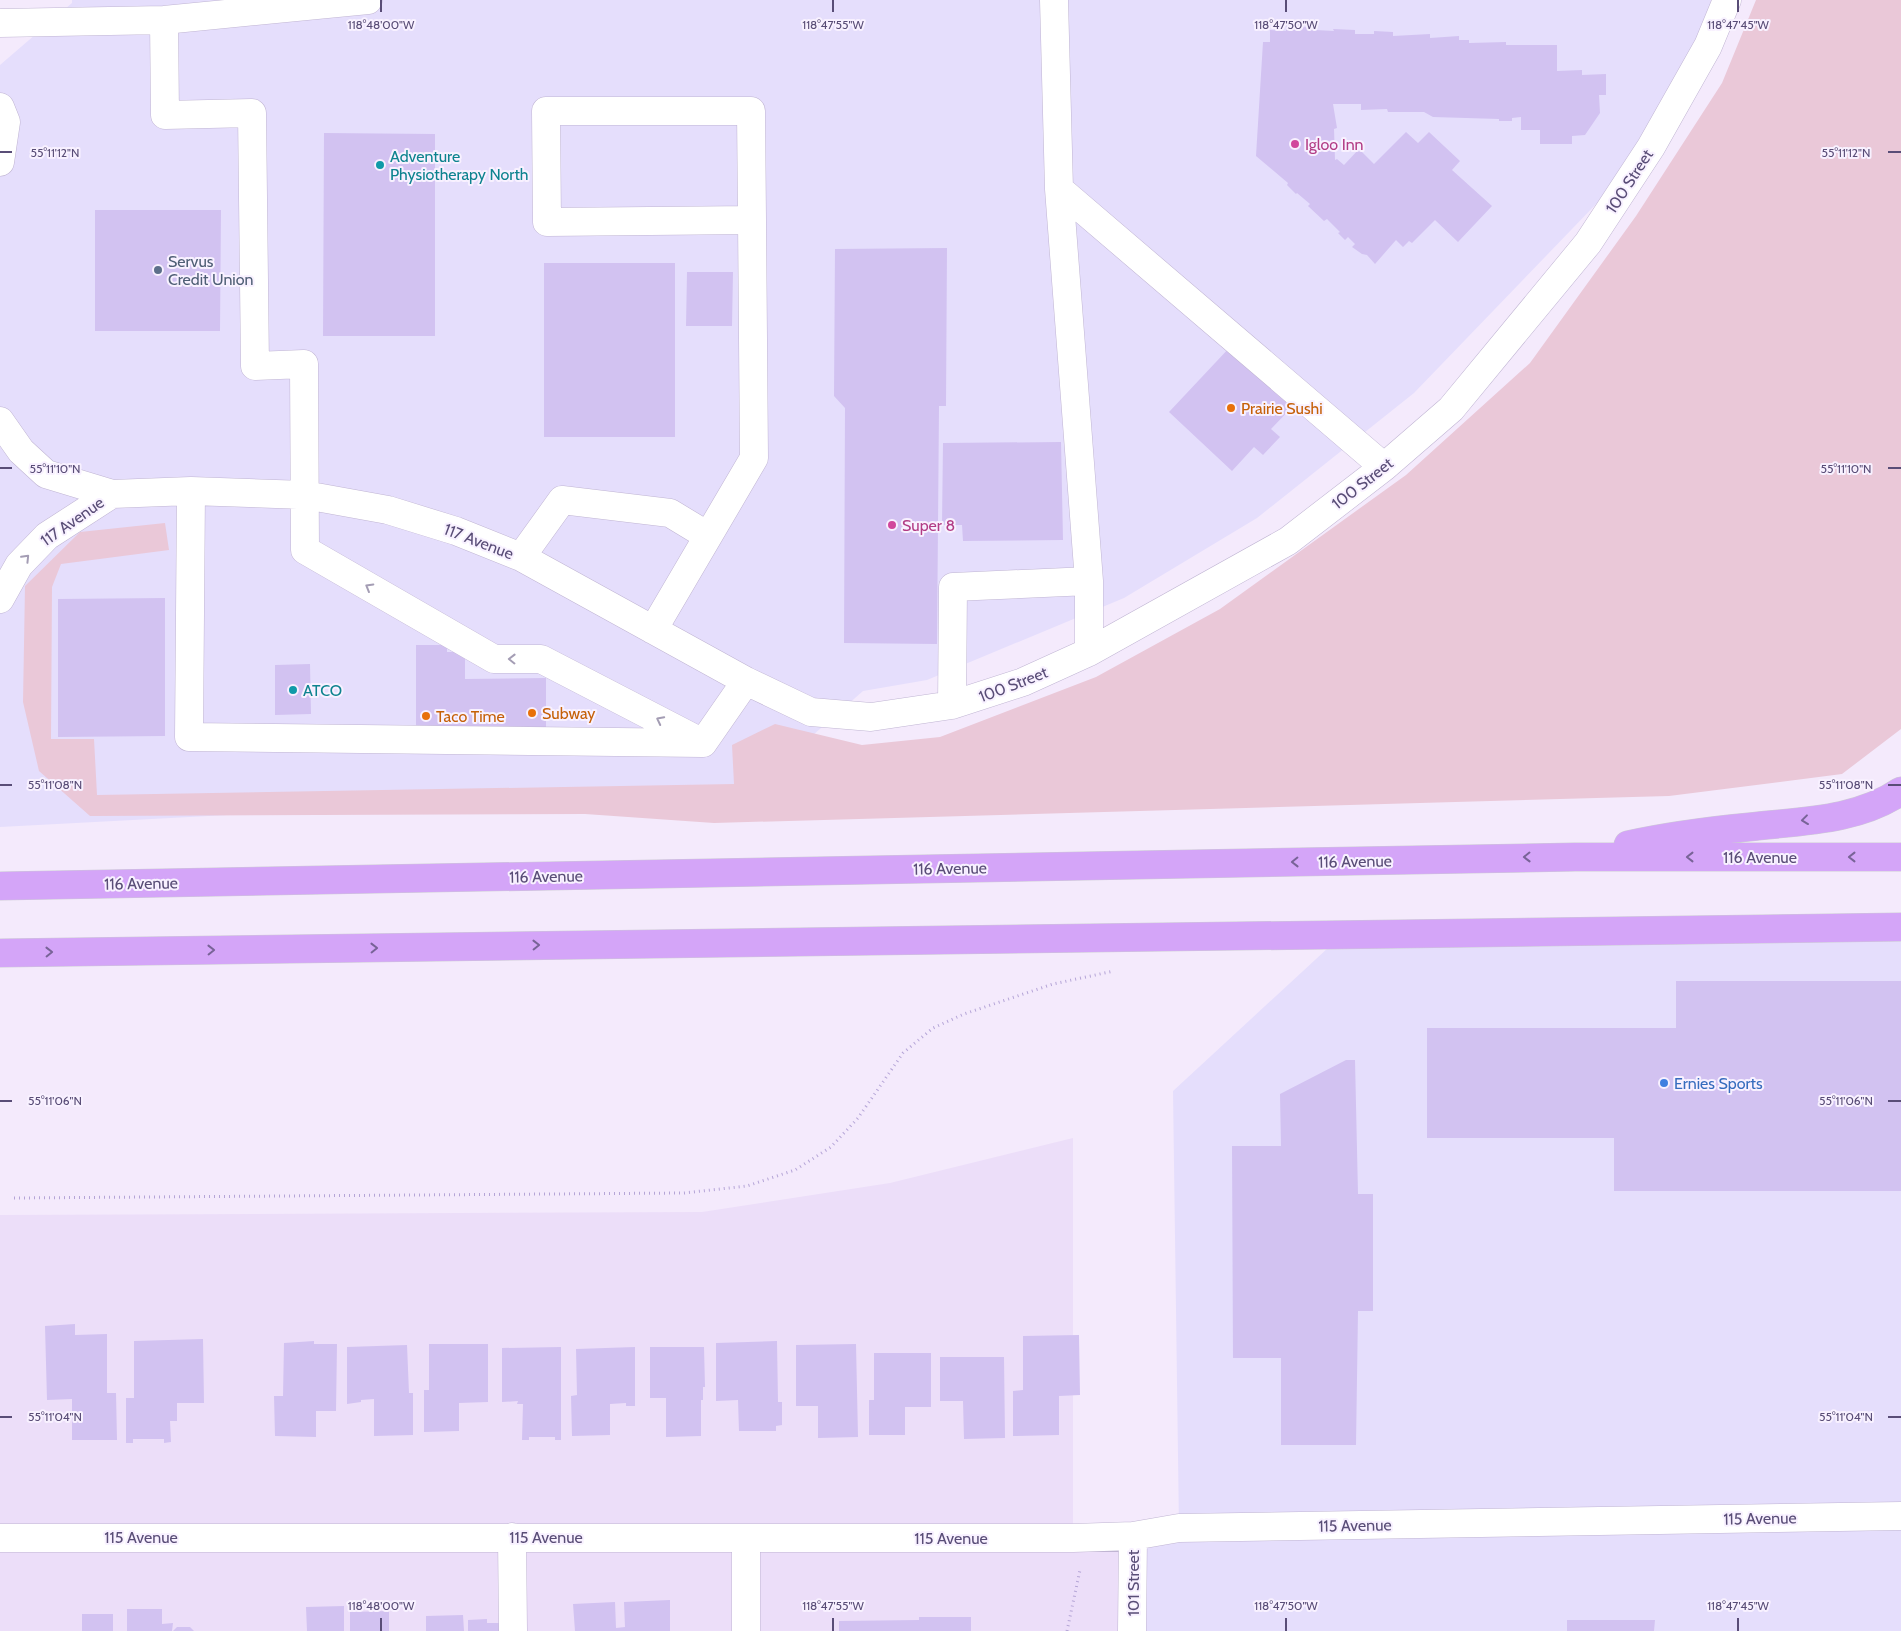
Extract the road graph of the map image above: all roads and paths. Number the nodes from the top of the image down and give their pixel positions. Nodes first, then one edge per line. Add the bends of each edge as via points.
1 (368, 0) edge
2 (1054, 0) edge
3 (1727, 0) edge
4 (164, 20) junction
5 (0, 23) edge
6 (0, 107) edge
7 (0, 162) edge
8 (1059, 189) junction
9 (752, 220) junction
10 (0, 421) edge
11 (1384, 467) junction
12 (191, 491) junction
13 (112, 494) junction
14 (305, 495) junction
15 (708, 536) junction
16 (521, 557) junction
17 (1089, 581) junction
18 (0, 599) edge
19 (653, 630) junction
20 (1089, 652) junction
21 (746, 681) junction
22 (952, 705) junction
23 (811, 712) joint
24 (703, 743) junction
25 (1901, 790) edge
26 (1575, 857) junction
27 (1901, 857) edge
28 (0, 886) edge
29 (1901, 928) edge
30 (0, 953) edge
31 (1122, 971) dead end
32 (14, 1198) dead end
33 (1901, 1516) edge
34 (1133, 1536) junction
35 (512, 1537) junction
36 (1087, 1537) junction
37 (0, 1538) edge
38 (746, 1538) junction
39 (512, 1631) edge
40 (746, 1631) edge
41 (1067, 1631) edge
42 (1132, 1631) edge

1 - 4 street
2 - 8 street
3 - 11 street, 100 Street via 1708,46 1651,147 1588,243 1451,409
4 - 5 street
4 - 14 street via 166,114 252,113 255,366 304,364
6 - 7 street via 6,122
8 - 11 street
8 - 17 street
9 - 9 street via 547,222 546,110 751,110
9 - 15 street via 754,458
10 - 13 street, 117 Avenue via 21,451 46,474
11 - 20 street, 100 Street via 1288,541
12 - 13 street, 117 Avenue
12 - 14 street, 117 Avenue
12 - 24 street via 189,736
18 -> 13 street, 117 Avenue via 19,565 47,536
14 - 16 street, 117 Avenue via 388,510 456,531
24 -> 14 street via 541,659 494,659 306,550
15 - 16 street via 670,514 562,500
15 - 19 street
16 - 19 street, 117 Avenue
17 - 20 street
17 - 22 street via 954,588
19 - 21 street, 117 Avenue
20 - 22 street, 100 Street via 1023,682
21 - 23 street, 117 Avenue
21 - 24 street
22 - 23 street, 100 Street via 871,717
25 -> 26 main road via 1862,810 1675,835
27 -> 26 main road, 116 Avenue
26 -> 28 main road, 116 Avenue
30 -> 29 main road
31 - 32 path via 1053,984 933,1028 903,1053 858,1118 831,1147 795,1170 747,1186 684,1193
33 - 34 street, 115 Avenue via 1179,1528
34 - 36 street, 115 Avenue
34 - 42 street, 101 Street
35 - 37 street, 115 Avenue
35 - 38 street, 115 Avenue
35 - 39 street
36 - 38 street, 115 Avenue
36 - 41 path
38 - 40 street

